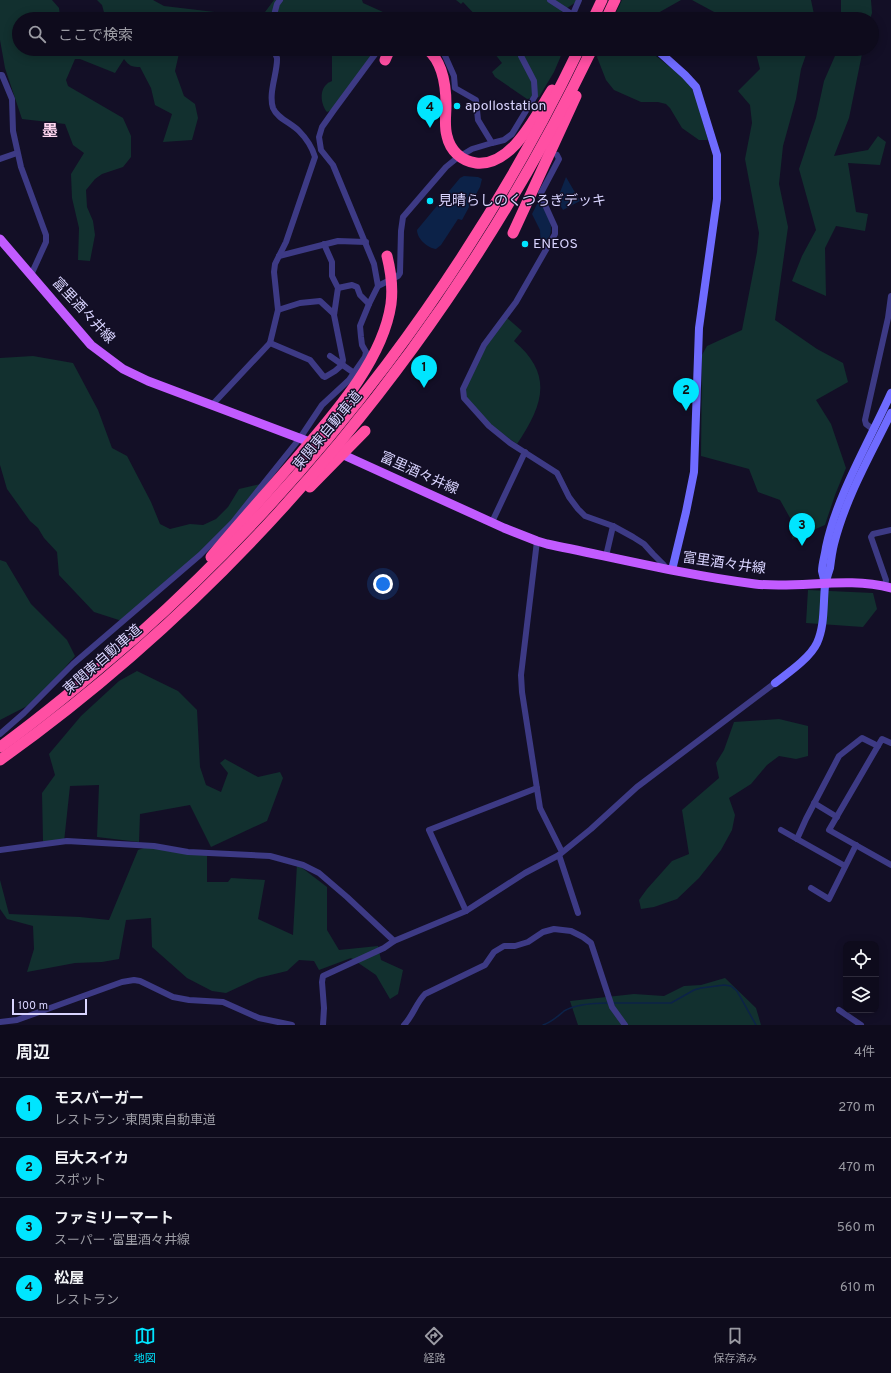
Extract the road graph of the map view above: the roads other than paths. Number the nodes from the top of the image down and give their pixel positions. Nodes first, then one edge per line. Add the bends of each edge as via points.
1 (280, 0) edge
2 (550, 0) edge
3 (579, 0) edge
4 (602, 0) edge
5 (275, 12) edge
6 (568, 12) edge
7 (573, 12) edge
8 (596, 12) edge
9 (276, 56) edge
10 (374, 56) edge
11 (387, 56) edge
12 (433, 56) edge
13 (445, 56) edge
14 (521, 56) edge
15 (573, 56) edge
16 (575, 56) edge
17 (589, 56) edge
18 (592, 56) edge
19 (664, 56) edge
20 (385, 60) dead end
21 (0, 75) edge
22 (492, 143) junction
23 (17, 153) junction
24 (557, 155) dead end
25 (325, 156) junction
26 (315, 157) junction
27 (0, 158) edge
28 (513, 233) dead end
29 (0, 239) edge
30 (366, 242) junction
31 (324, 244) junction
32 (279, 256) junction
33 (387, 256) dead end
34 (30, 275) junction
35 (381, 284) junction
36 (338, 288) junction
37 (891, 296) edge
38 (369, 304) junction
39 (278, 310) junction
40 (334, 314) junction
41 (270, 343) junction
42 (330, 356) dead end
43 (342, 365) junction
44 (354, 374) junction
45 (891, 393) edge
46 (212, 405) junction
47 (891, 414) edge
48 (874, 430) junction
49 (364, 431) dead end
50 (301, 439) junction
51 (525, 452) junction
52 (492, 522) junction
53 (613, 526) junction
54 (891, 530) edge
55 (258, 535) junction
56 (537, 541) junction
57 (606, 556) junction
58 (668, 569) junction
59 (825, 584) junction
60 (888, 587) edge
61 (171, 605) junction
62 (165, 618) junction
63 (775, 683) joint
64 (0, 734) edge
65 (891, 743) edge
66 (878, 746) junction
67 (0, 747) edge
68 (0, 760) edge
69 (537, 788) junction
70 (814, 803) junction
71 (837, 817) junction
72 (781, 830) dead end
73 (797, 839) junction
74 (856, 845) junction
75 (0, 850) edge
76 (561, 854) junction
77 (891, 865) edge
78 (845, 866) junction
79 (811, 888) dead end
80 (466, 911) junction
81 (578, 913) dead end
82 (394, 942) junction
83 (839, 1010) dead end
84 (0, 1022) edge
85 (292, 1025) edge
86 (323, 1025) edge
87 (404, 1025) edge
88 (625, 1025) edge
89 (861, 1025) edge

1 - 5 street
2 - 6 street
3 - 7 street
4 - 8 highway
9 - 26 street via 273,107 276,113 305,137
10 - 25 street via 322,127 319,142
11 - 20 highway
12 - 15 highway via 439,65 444,84 446,131 449,142 464,160 482,163 503,155 522,136
13 - 22 street via 454,76 455,88 476,100 478,120
14 - 22 street via 534,81 535,96 512,134 504,140
16 - 61 highway, 東関東自動車道 via 538,130 498,200 425,312 387,364 250,528
17 - 55 highway, 東関東自動車道 via 522,181 484,245 435,318 335,448
18 - 28 highway
19 - 58 street via 696,87 717,155 717,199 700,328 694,472 686,512
21 - 23 street via 12,99
22 - 35 street via 464,152 446,166 403,217 400,273
23 - 27 street
23 - 34 street via 46,235 46,242
24 - 51 street via 559,159 541,193 554,227 553,237 516,302 481,349 463,389 464,398 489,426
25 - 26 street
25 - 30 street via 333,165
26 - 32 street
29 - 34 main road, 富里酒々井線
30 - 31 street via 338,241
30 - 35 street
31 - 32 street
31 - 36 street via 332,262 332,276
32 - 39 street via 274,272
33 - 61 highway via 392,288 390,310 381,339 357,382 327,423
34 - 46 main road, 富里酒々井線 via 91,345 111,361 148,381
35 - 38 street
36 - 38 street via 357,287 360,295
36 - 40 street
37 - 48 street via 865,420
38 - 44 street via 360,326 365,357
39 - 40 street via 300,303 320,301
39 - 41 street
40 - 43 street via 342,351
41 - 43 street via 310,360 325,377
41 - 46 street
42 - 43 street
43 - 44 street
44 - 50 street via 322,405
45 - 48 street
46 - 50 main road, 富里酒々井線
47 - 59 street via 843,514
48 - 59 street via 844,492 828,536 822,571
49 - 55 highway via 290,507
50 - 52 main road, 富里酒々井線 via 349,457
50 - 64 street via 234,522 200,555 74,664
51 - 52 street
51 - 53 street via 557,473 569,497 585,516
52 - 56 main road, 富里酒々井線
53 - 57 street
53 - 58 street via 644,544
54 - 60 street via 873,534 871,537
55 - 62 highway, 東関東自動車道 via 232,562
56 - 57 main road, 富里酒々井線
56 - 69 street via 521,675
57 - 58 main road, 富里酒々井線
58 - 59 main road, 富里酒々井線 via 756,584
59 - 60 main road, 富里酒々井線
59 - 63 street via 822,627 817,643 797,666
61 - 62 highway, 東関東自動車道
62 - 67 highway, 東関東自動車道
62 - 68 highway, 東関東自動車道 via 57,719
63 - 76 street via 637,787
65 - 66 street via 882,739
66 - 70 street via 862,738 839,756
66 - 71 street
69 - 76 street via 540,808
69 - 80 street via 429,830
70 - 71 street
70 - 73 street
71 - 74 street via 829,830
72 - 73 street
73 - 78 street
74 - 77 street
74 - 78 street
75 - 82 street via 67,841 154,846 188,852 270,856 303,865 319,873
76 - 80 street via 525,873
76 - 81 street
78 - 79 street via 829,899
80 - 82 street
82 - 86 street via 323,976
83 - 89 street
84 - 85 street via 17,1020 134,980 173,997 223,1002 259,1018
87 - 88 street via 424,994 485,965 494,952 504,946 528,942 543,932 554,929 572,931 591,943 612,1007

